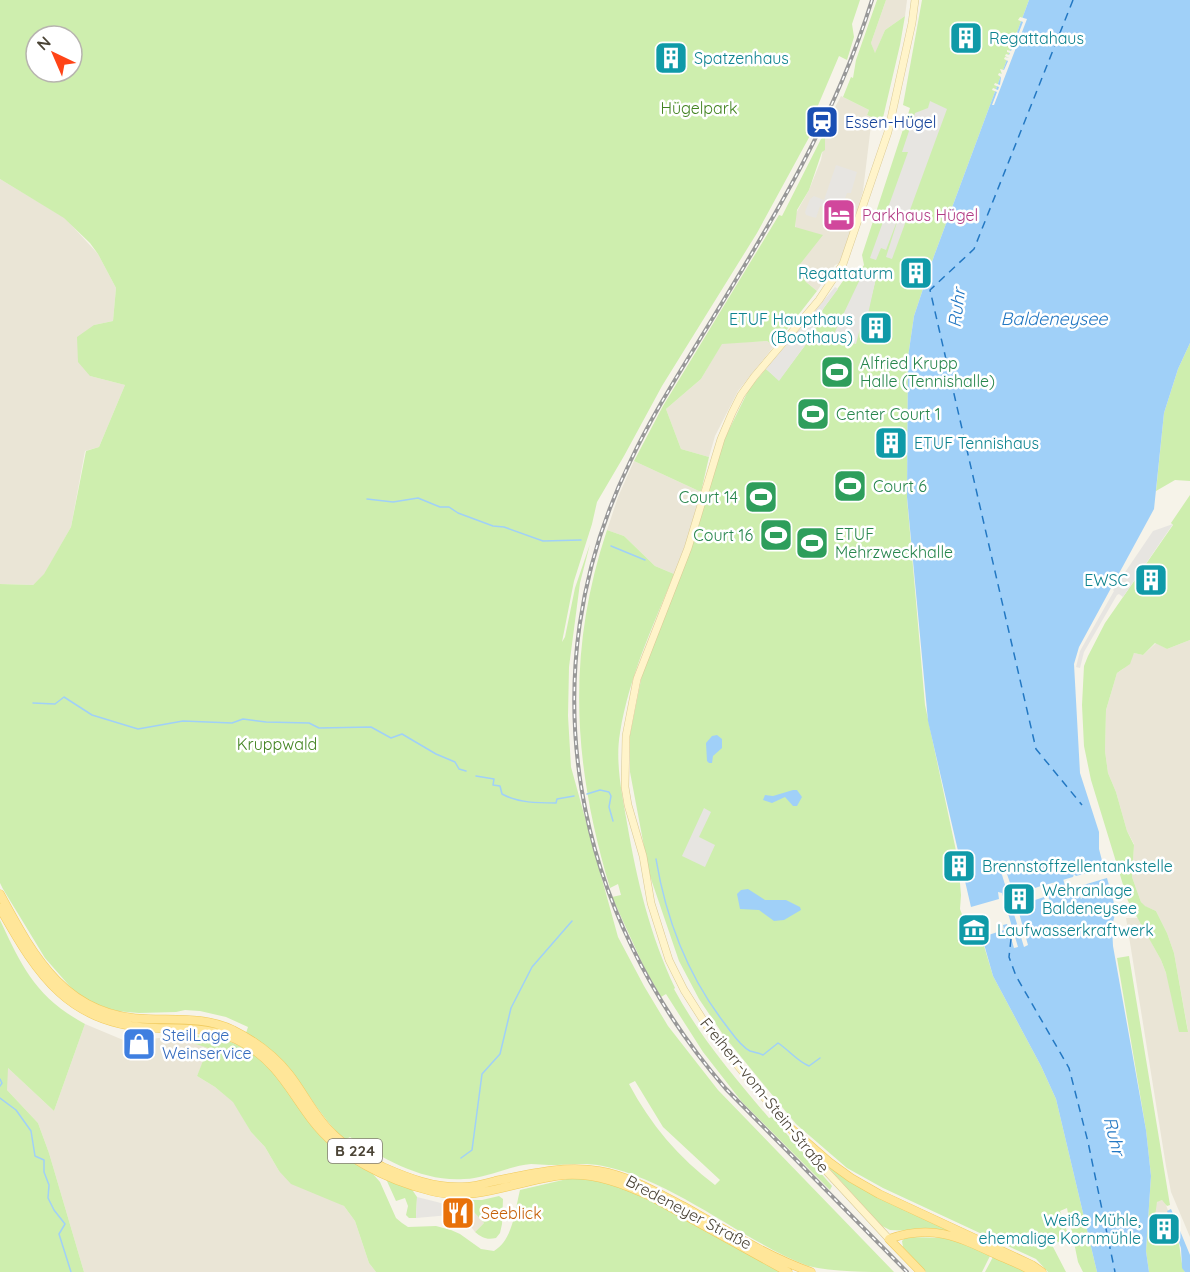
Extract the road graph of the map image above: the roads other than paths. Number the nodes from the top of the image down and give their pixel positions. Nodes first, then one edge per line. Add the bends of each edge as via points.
1 (915, 0) edge
2 (0, 894) edge
3 (0, 908) edge
4 (788, 1126) junction
5 (889, 1239) junction
6 (788, 1272) edge
7 (811, 1272) edge
8 (921, 1272) edge
9 (1033, 1272) edge
10 (1042, 1272) edge

1 - 4 main road, Freiherr-vom-Stein-Straße via 888,132 848,252 830,286 741,395 720,439 688,548 637,679 626,736 628,805 669,960 714,1037
2 - 7 main road, Bredeneyer Straße / B 224 via 43,965 82,1002 96,1010 133,1019 211,1022 246,1037 290,1075 330,1132 381,1166 448,1187 564,1169 599,1171 645,1186 766,1253
3 - 6 main road, Bredeneyer Straße / B 224 via 41,972 63,997 93,1016 124,1026 192,1028 243,1042 278,1072 325,1136 378,1171 447,1194 484,1192 565,1175 607,1179 652,1197
4 - 5 main road, Freiherr-vom-Stein-Straße
4 - 10 main road via 851,1178
5 - 8 main road
5 - 9 main road via 906,1233 944,1233

